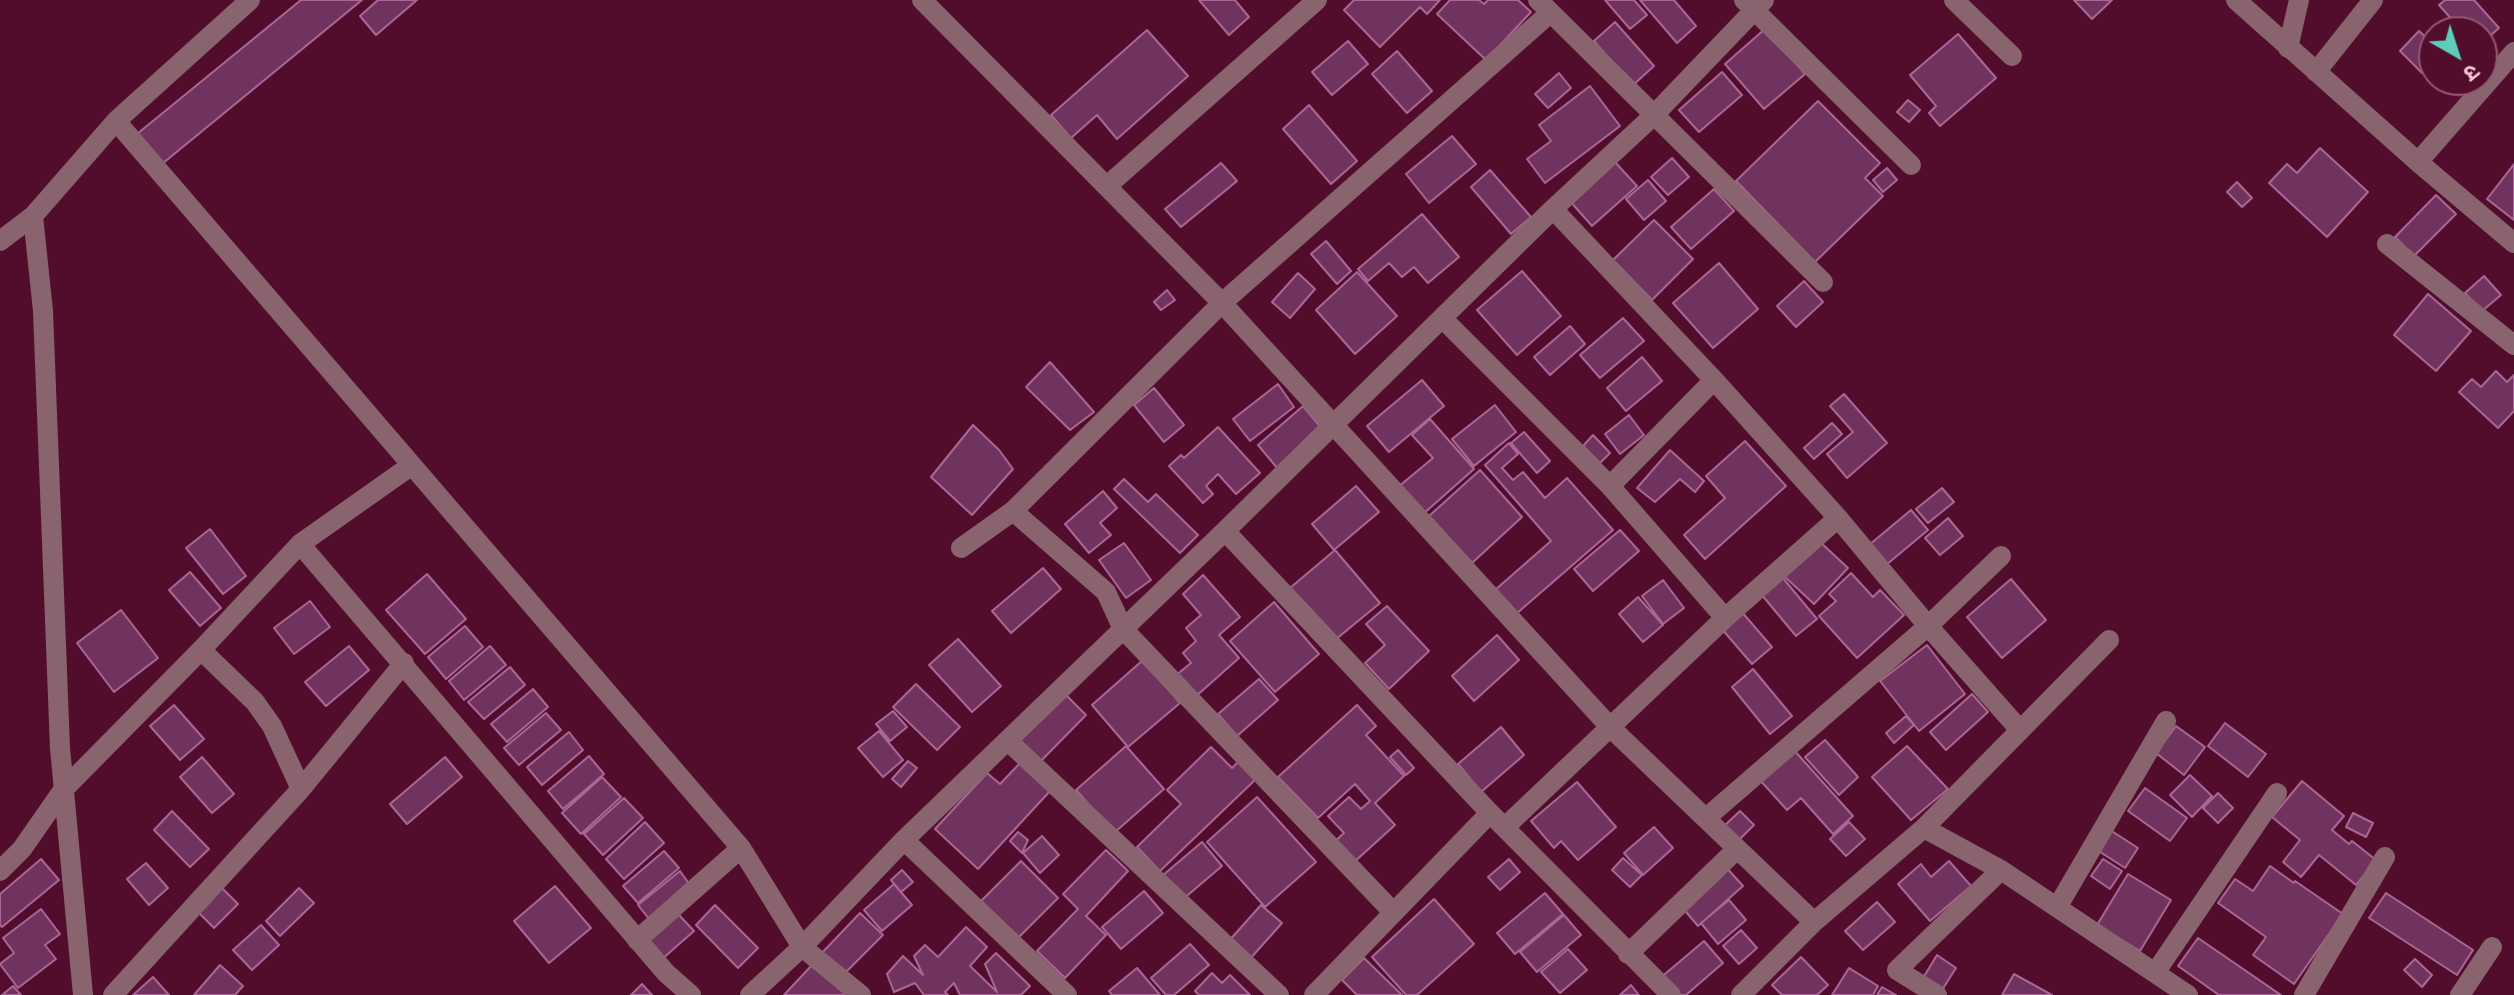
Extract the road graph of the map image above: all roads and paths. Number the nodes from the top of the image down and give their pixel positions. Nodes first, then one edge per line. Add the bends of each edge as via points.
1 (250, 0) edge
2 (922, 0) edge
3 (1317, 0) edge
4 (1954, 0) edge
5 (2236, 0) edge
6 (2299, 0) edge
7 (2373, 0) edge
8 (1754, 3) edge
9 (1544, 6) edge
10 (2288, 48) junction
11 (2514, 52) edge
12 (2012, 56) dead end
13 (2316, 72) junction
14 (1653, 116) junction
15 (116, 121) junction
16 (2418, 162) junction
17 (1911, 165) dead end
18 (1107, 186) junction
19 (1553, 209) junction
20 (33, 216) junction
21 (0, 241) edge
22 (2514, 243) edge
23 (2387, 244) dead end
24 (1823, 282) dead end
25 (1222, 303) junction
26 (1442, 318) junction
27 (2514, 345) edge
28 (1714, 380) junction
29 (1333, 425) junction
30 (412, 465) junction
31 (1610, 486) junction
32 (1013, 511) junction
33 (1838, 518) junction
34 (1225, 531) junction
35 (300, 544) junction
36 (961, 548) dead end
37 (2001, 556) dead end
38 (1725, 618) junction
39 (1928, 626) junction
40 (1123, 629) junction
41 (2109, 640) dead end
42 (201, 650) junction
43 (404, 663) junction
44 (2166, 721) dead end
45 (1611, 728) junction
46 (2020, 730) junction
47 (1008, 741) junction
48 (301, 789) junction
49 (63, 790) junction
50 (2277, 793) dead end
51 (1490, 813) junction
52 (1706, 818) junction
53 (1505, 827) junction
54 (1924, 828) junction
55 (904, 840) junction
56 (741, 848) junction
57 (1737, 849) junction
58 (2385, 857) dead end
59 (2001, 870) junction
60 (0, 871) edge
61 (2058, 906) junction
62 (1393, 912) junction
63 (1814, 922) junction
64 (637, 940) junction
65 (802, 947) junction
66 (2492, 947) dead end
67 (1628, 954) junction
68 (2155, 973) junction
69 (83, 995) edge
70 (113, 995) edge
71 (691, 995) edge
72 (750, 995) edge
73 (861, 995) edge
74 (1067, 995) edge
75 (1279, 995) edge
76 (1314, 995) edge
77 (1671, 995) edge
78 (1741, 995) edge
79 (1937, 995) edge
80 (2188, 995) edge
81 (2304, 995) edge
82 (2460, 995) edge

1 - 15 street
2 - 18 street
3 - 18 street
4 - 12 street
5 - 10 street
6 - 10 street
7 - 13 street
8 - 14 street
8 - 17 street
9 - 14 street
9 - 25 street
10 - 13 street
11 - 16 street
13 - 16 street
14 - 19 street
14 - 24 street
15 - 20 street
15 - 30 street
16 - 22 street
18 - 25 street
19 - 26 street
19 - 28 street
20 - 21 street
20 - 49 street via 43,311
23 - 27 street
25 - 29 street
25 - 32 street
26 - 29 street
26 - 31 street
28 - 31 street
28 - 33 street
29 - 34 street
29 - 45 street
30 - 35 street
30 - 56 street
31 - 38 street
32 - 36 street
32 - 40 street via 1106,592
33 - 38 street
33 - 39 street
34 - 40 street
34 - 51 street
35 - 42 street
35 - 43 street
37 - 39 street
38 - 45 street
39 - 46 street
39 - 52 street
40 - 47 street
40 - 62 street
41 - 46 street
42 - 48 street via 255,702
42 - 49 street
43 - 48 street
43 - 64 street
44 - 61 street
45 - 52 street
45 - 53 street
46 - 54 street
47 - 55 street
47 - 75 street
48 - 70 street
49 - 60 street
49 - 69 street
50 - 68 street
51 - 53 street
51 - 62 street
52 - 57 street
53 - 67 street
54 - 59 street
54 - 63 street
55 - 65 street
55 - 74 street
56 - 64 street
56 - 65 street
57 - 63 street
57 - 67 street
58 - 81 street
59 - 61 street
59 - 79 street via 1897,970
61 - 68 street
62 - 76 street
63 - 78 street
64 - 71 street
65 - 72 street
65 - 73 street
66 - 82 street
67 - 77 street
68 - 80 street

